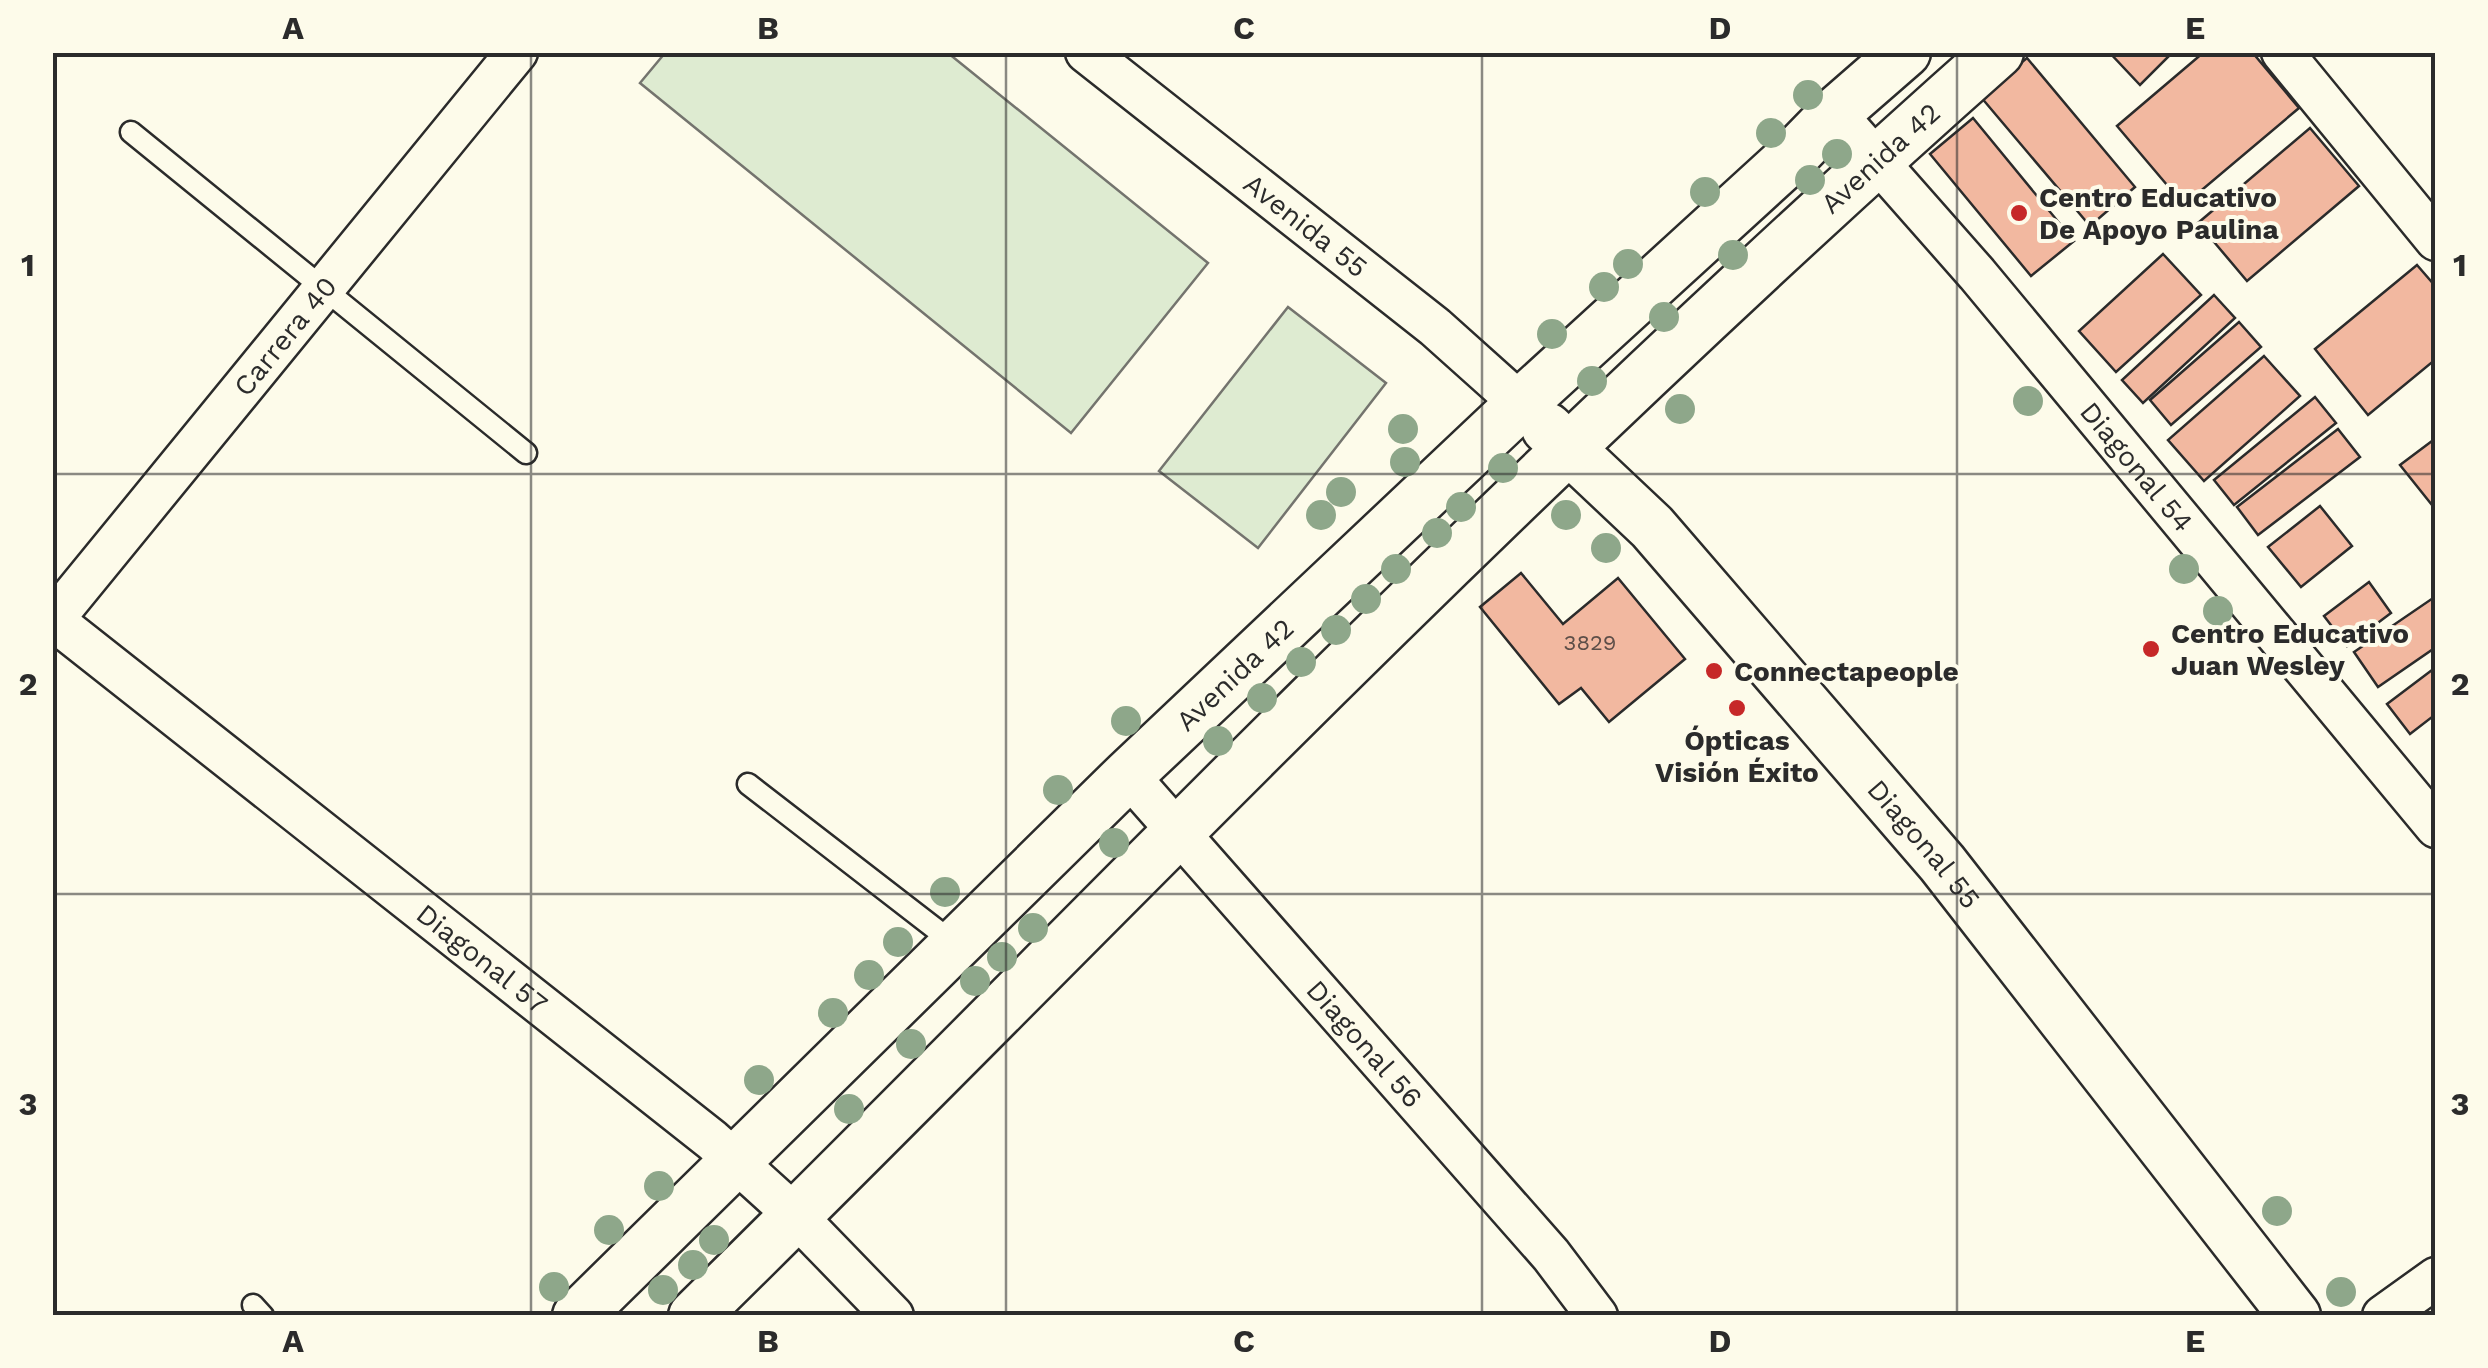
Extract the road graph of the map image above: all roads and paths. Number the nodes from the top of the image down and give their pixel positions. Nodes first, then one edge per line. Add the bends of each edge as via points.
1 (516, 52) edge
2 (1086, 52) edge
3 (1905, 52) edge
4 (1998, 52) edge
5 (2282, 52) edge
6 (1834, 113) junction
7 (131, 132) dead end
8 (1875, 160) junction
9 (2436, 240) edge
10 (324, 287) junction
11 (1522, 404) junction
12 (1570, 448) junction
13 (526, 453) dead end
14 (53, 620) edge
15 (1128, 774) junction
16 (748, 784) dead end
17 (2436, 827) edge
18 (1178, 832) junction
19 (955, 944) junction
20 (734, 1159) junction
21 (796, 1216) junction
22 (2436, 1278) edge
23 (578, 1316) edge
24 (694, 1316) edge
25 (893, 1316) edge
26 (1597, 1316) edge
27 (2295, 1316) edge
28 (2383, 1316) edge

1 - 10 street, Carrera 40
2 - 11 street, Avenida 55
3 - 6 street, Avenida 42
4 - 8 street, Avenida 42
5 - 9 street
6 - 8 street, Diagonal 54
6 - 11 street, Avenida 42
7 - 10 lane
8 - 12 street, Avenida 42
8 - 17 street, Diagonal 54 via 1978,274
10 - 13 lane
10 - 14 street, Carrera 40
11 - 12 street, Diagonal 55
11 - 15 street, Avenida 42
12 - 18 street, Avenida 42
12 - 27 street, Diagonal 55 via 1652,527 1942,863
14 - 20 street, Diagonal 57
15 - 18 street, Diagonal 56
15 - 19 street, Avenida 42
16 - 19 lane
18 - 21 street, Avenida 42
18 - 26 street, Diagonal 56 via 1551,1255
19 - 20 street, Avenida 42
20 - 21 street, Diagonal 57
20 - 23 street, Avenida 42
21 - 24 street, Avenida 42
21 - 25 street, Diagonal 57
22 - 28 street

